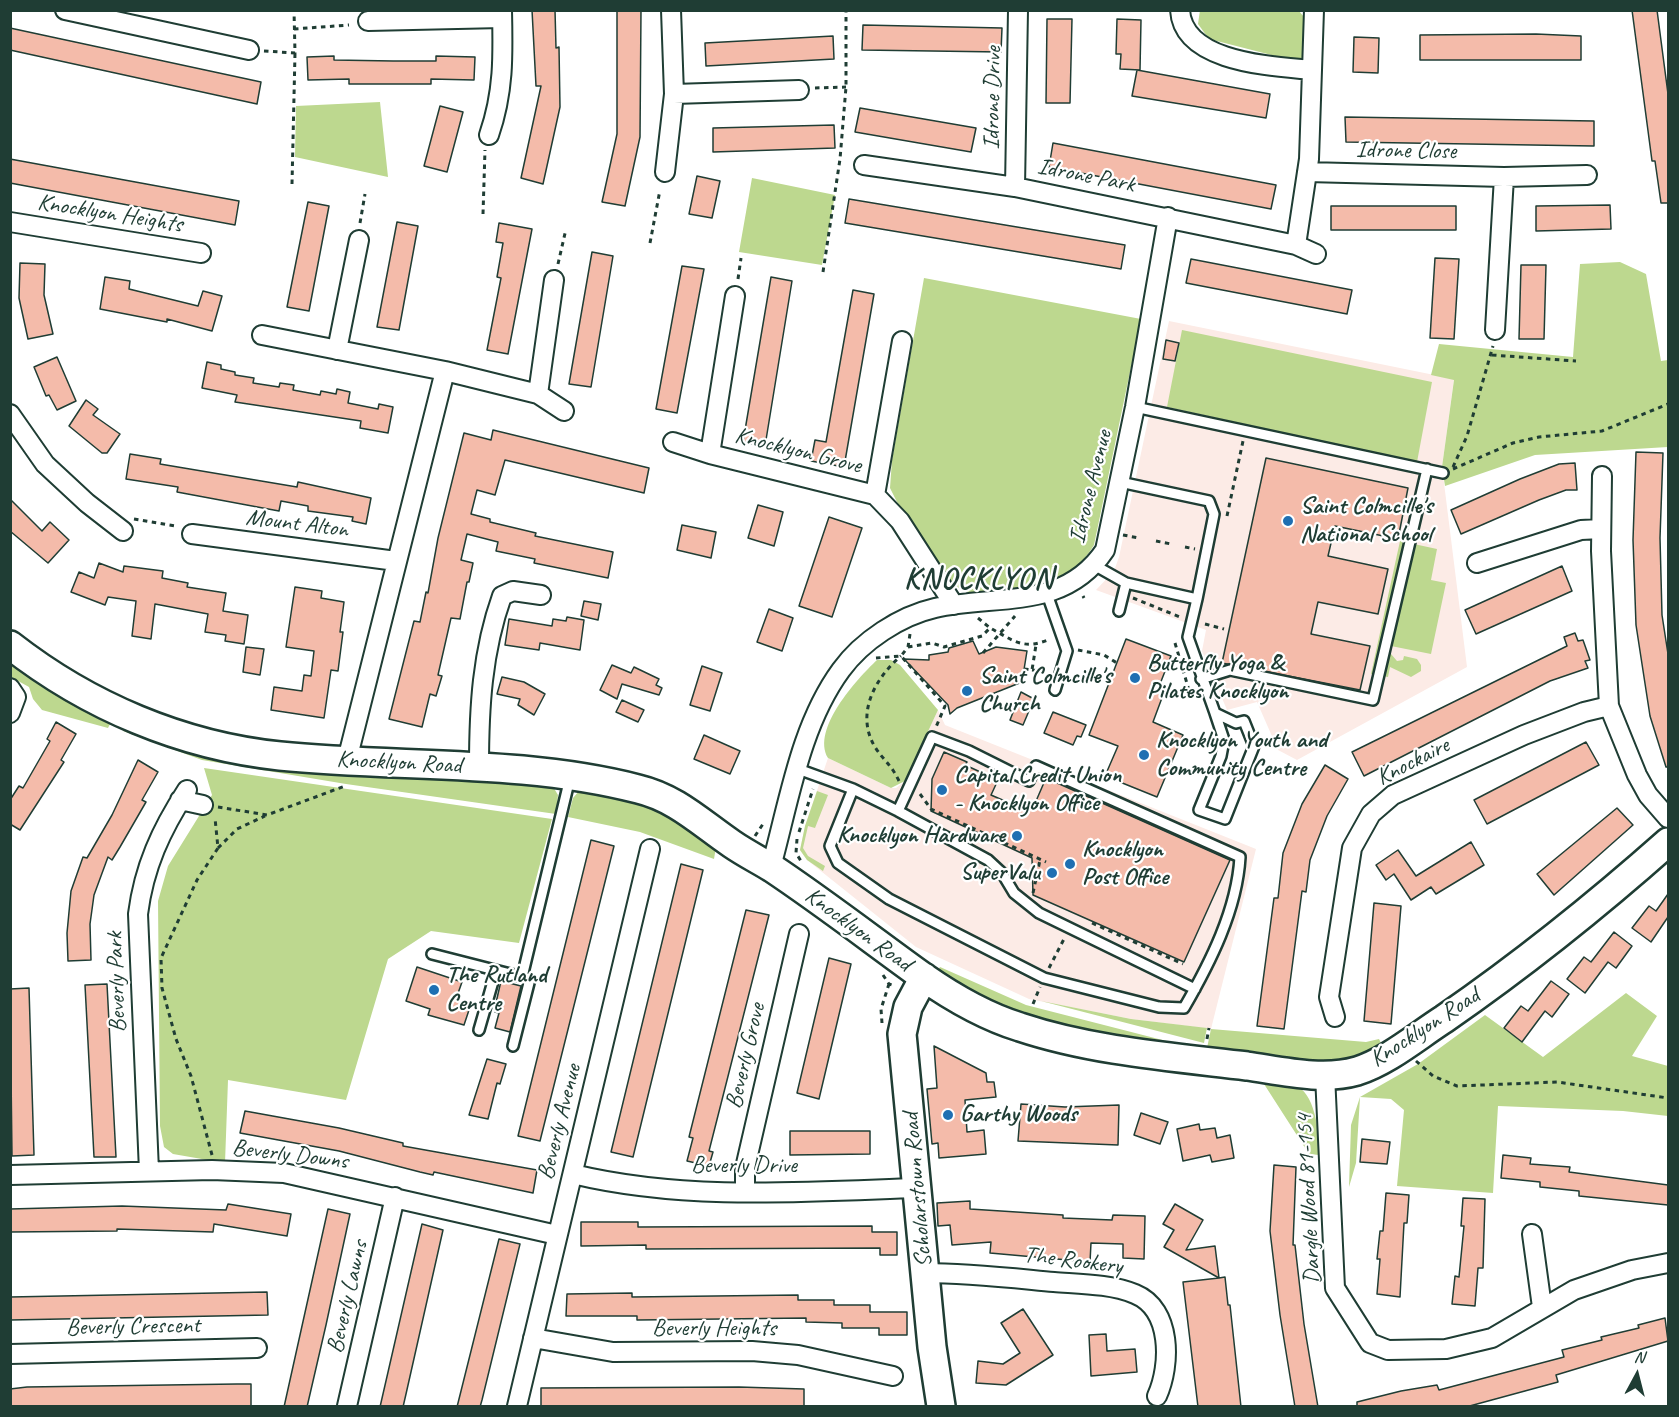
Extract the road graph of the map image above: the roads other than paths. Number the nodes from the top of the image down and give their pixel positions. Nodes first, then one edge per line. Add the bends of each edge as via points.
1 (65, 10) edge
2 (671, 10) edge
3 (1018, 10) edge
4 (1180, 10) edge
5 (1314, 10) edge
6 (502, 14) edge
7 (368, 21) dead end
8 (257, 50) road end
9 (1312, 70) junction
10 (804, 89) road end
11 (674, 94) junction
12 (487, 142) road end
13 (864, 165) dead end
14 (1307, 172) junction
15 (1587, 174) dead end
16 (1504, 177) junction
17 (662, 181) road end
18 (1015, 187) junction
19 (1168, 217) junction
20 (10, 222) edge
21 (360, 231) road end
22 (1296, 245) junction
23 (201, 253) dead end
24 (1316, 254) dead end
25 (556, 272) road end
26 (736, 288) road end
27 (262, 335) dead end
28 (1495, 336) road end
29 (902, 341) dead end
30 (337, 350) junction
31 (445, 371) junction
32 (538, 394) junction
33 (1135, 407) junction
34 (564, 411) dead end
35 (10, 414) edge
36 (673, 442) dead end
37 (710, 454) junction
38 (1427, 469) junction
39 (1443, 472) road end
40 (1602, 476) dead end
41 (1120, 482) junction
42 (875, 495) junction
43 (124, 524) road end
44 (1601, 529) junction
45 (184, 530) road end
46 (396, 561) junction
47 (1477, 563) dead end
48 (1094, 565) junction
49 (1126, 583) junction
50 (1047, 594) junction
51 (541, 595) dead end
52 (1197, 599) junction
53 (954, 605) junction
54 (1119, 611) dead end
55 (10, 645) edge
56 (1201, 679) junction
57 (10, 688) edge
58 (1055, 690) dead end
59 (1609, 706) junction
60 (10, 713) edge
61 (1215, 713) junction
62 (479, 767) junction
63 (798, 769) junction
64 (346, 773) junction
65 (570, 775) junction
66 (853, 789) junction
67 (208, 806) road end
68 (898, 811) junction
69 (1668, 818) edge
70 (1668, 842) edge
71 (650, 849) dead end
72 (771, 867) junction
73 (799, 934) dead end
74 (432, 954) dead end
75 (496, 970) junction
76 (522, 977) junction
77 (924, 977) junction
78 (1195, 989) junction
79 (1335, 1017) dead end
80 (479, 1030) dead end
81 (513, 1046) dead end
82 (1325, 1075) junction
83 (149, 1171) junction
84 (573, 1174) junction
85 (10, 1175) edge
86 (917, 1188) junction
87 (745, 1191) junction
88 (395, 1197) junction
89 (1532, 1234) dead end
90 (557, 1235) junction
91 (1668, 1263) edge
92 (925, 1273) junction
93 (1542, 1307) junction
94 (533, 1338) junction
95 (256, 1348) dead end
96 (10, 1354) edge
97 (893, 1376) dead end
98 (1157, 1396) dead end
99 (347, 1407) edge
100 (517, 1407) edge
101 (941, 1407) edge

1 - 8 street
2 - 11 street
3 - 18 street, Idrone Drive
4 - 9 street via 1180,21 1189,35 1207,50 1236,59
5 - 9 street
6 - 7 street
6 - 12 street via 502,83
9 - 14 street
10 - 11 street
11 - 17 street
13 - 18 street, Idrone Park
14 - 16 street, Idrone Close
14 - 22 street
15 - 16 street, Idrone Close
16 - 28 street
18 - 19 street, Idrone Park
19 - 22 street, Idrone Park
19 - 33 street, Idrone Avenue
20 - 23 street, Knocklyon Heights
21 - 30 street
22 - 24 street, Idrone Park
25 - 32 street
26 - 37 street, Knocklyon Grove
27 - 30 street
29 - 42 street, Knocklyon Grove
30 - 31 street
31 - 32 street
31 - 46 street
32 - 34 street
33 - 38 lane
33 - 41 street, Idrone Avenue
35 - 43 street via 45,464 87,503
36 - 37 street, Knocklyon Grove
37 - 42 street, Knocklyon Grove
38 - 39 lane
38 - 56 lane via 1373,700 1230,670
40 - 44 street
41 - 48 street, Idrone Avenue via 1105,550
41 - 52 lane via 1209,501 1214,514
42 - 53 street, Knocklyon Grove via 900,521
44 - 47 street via 1581,530
44 - 59 street
45 - 46 street, Mount Alton
46 - 64 street
48 - 49 lane
48 - 50 street, Idrone Avenue via 1068,586
49 - 52 lane
49 - 54 lane
50 - 53 street, Idrone Avenue
50 - 58 lane via 1067,651
51 - 62 street via 513,591 502,596 492,626 480,692
52 - 56 lane via 1188,638
53 - 63 street, Idrone Avenue via 908,618 873,638 841,669 814,715
55 - 64 street, Knocklyon Road via 73,688 123,714 181,736
56 - 61 lane
57 - 60 street via 15,697
59 - 69 street via 1637,775
59 - 79 street, Knockaire via 1524,735 1393,795 1371,814 1352,848 1329,997
61 - 61 lane via 1236,723 1244,721 1254,746 1225,819 1199,810 1224,740
62 - 64 street, Knocklyon Road
62 - 65 street, Knocklyon Road
63 - 66 lane
63 - 72 street, Idrone Avenue
65 - 72 street, Knocklyon Road via 663,796
65 - 76 lane
66 - 68 lane
66 - 78 lane via 830,846 838,863 890,899 1044,978 1159,1007 1184,1008
67 - 83 street, Beverly Park via 183,795 151,853 142,885 138,914
68 - 78 lane via 988,860 1014,893 1040,913
68 - 78 lane via 932,737 1029,781 1036,766 1240,857 1238,887
70 - 82 street, Knocklyon Road via 1555,937 1401,1048 1359,1070
71 - 84 street, Beverly Avenue
72 - 77 street, Knocklyon Road
73 - 87 street, Beverly Grove via 745,1168
74 - 75 lane
75 - 76 lane
75 - 80 lane
76 - 81 lane via 530,979
77 - 82 street, Knocklyon Road via 965,1003 1022,1028 1124,1050
77 - 86 street, Scholarstown Road via 902,1024
82 - 93 street, Dargle Wood 81-154 via 1335,1288 1370,1343 1388,1350 1446,1349 1492,1338
83 - 85 street, Beverly Downs
83 - 88 street, Beverly Downs via 284,1173
84 - 87 street, Beverly Drive via 660,1189
84 - 90 street, Beverly Avenue
86 - 87 street, Beverly Drive
86 - 92 street, Scholarstown Road
88 - 90 street, Beverly Downs
88 - 99 street, Beverly Lawns
89 - 93 street
90 - 94 street, Beverly Avenue
91 - 93 street, Dargle Wood 81-154 via 1632,1270 1574,1290
92 - 98 street, The Rookery via 1096,1285 1137,1294 1159,1314 1166,1347
92 - 101 street, Scholarstown Road
94 - 97 street, Beverly Heights via 613,1352 798,1355
94 - 100 street, Beverly Avenue
95 - 96 street, Beverly Crescent

